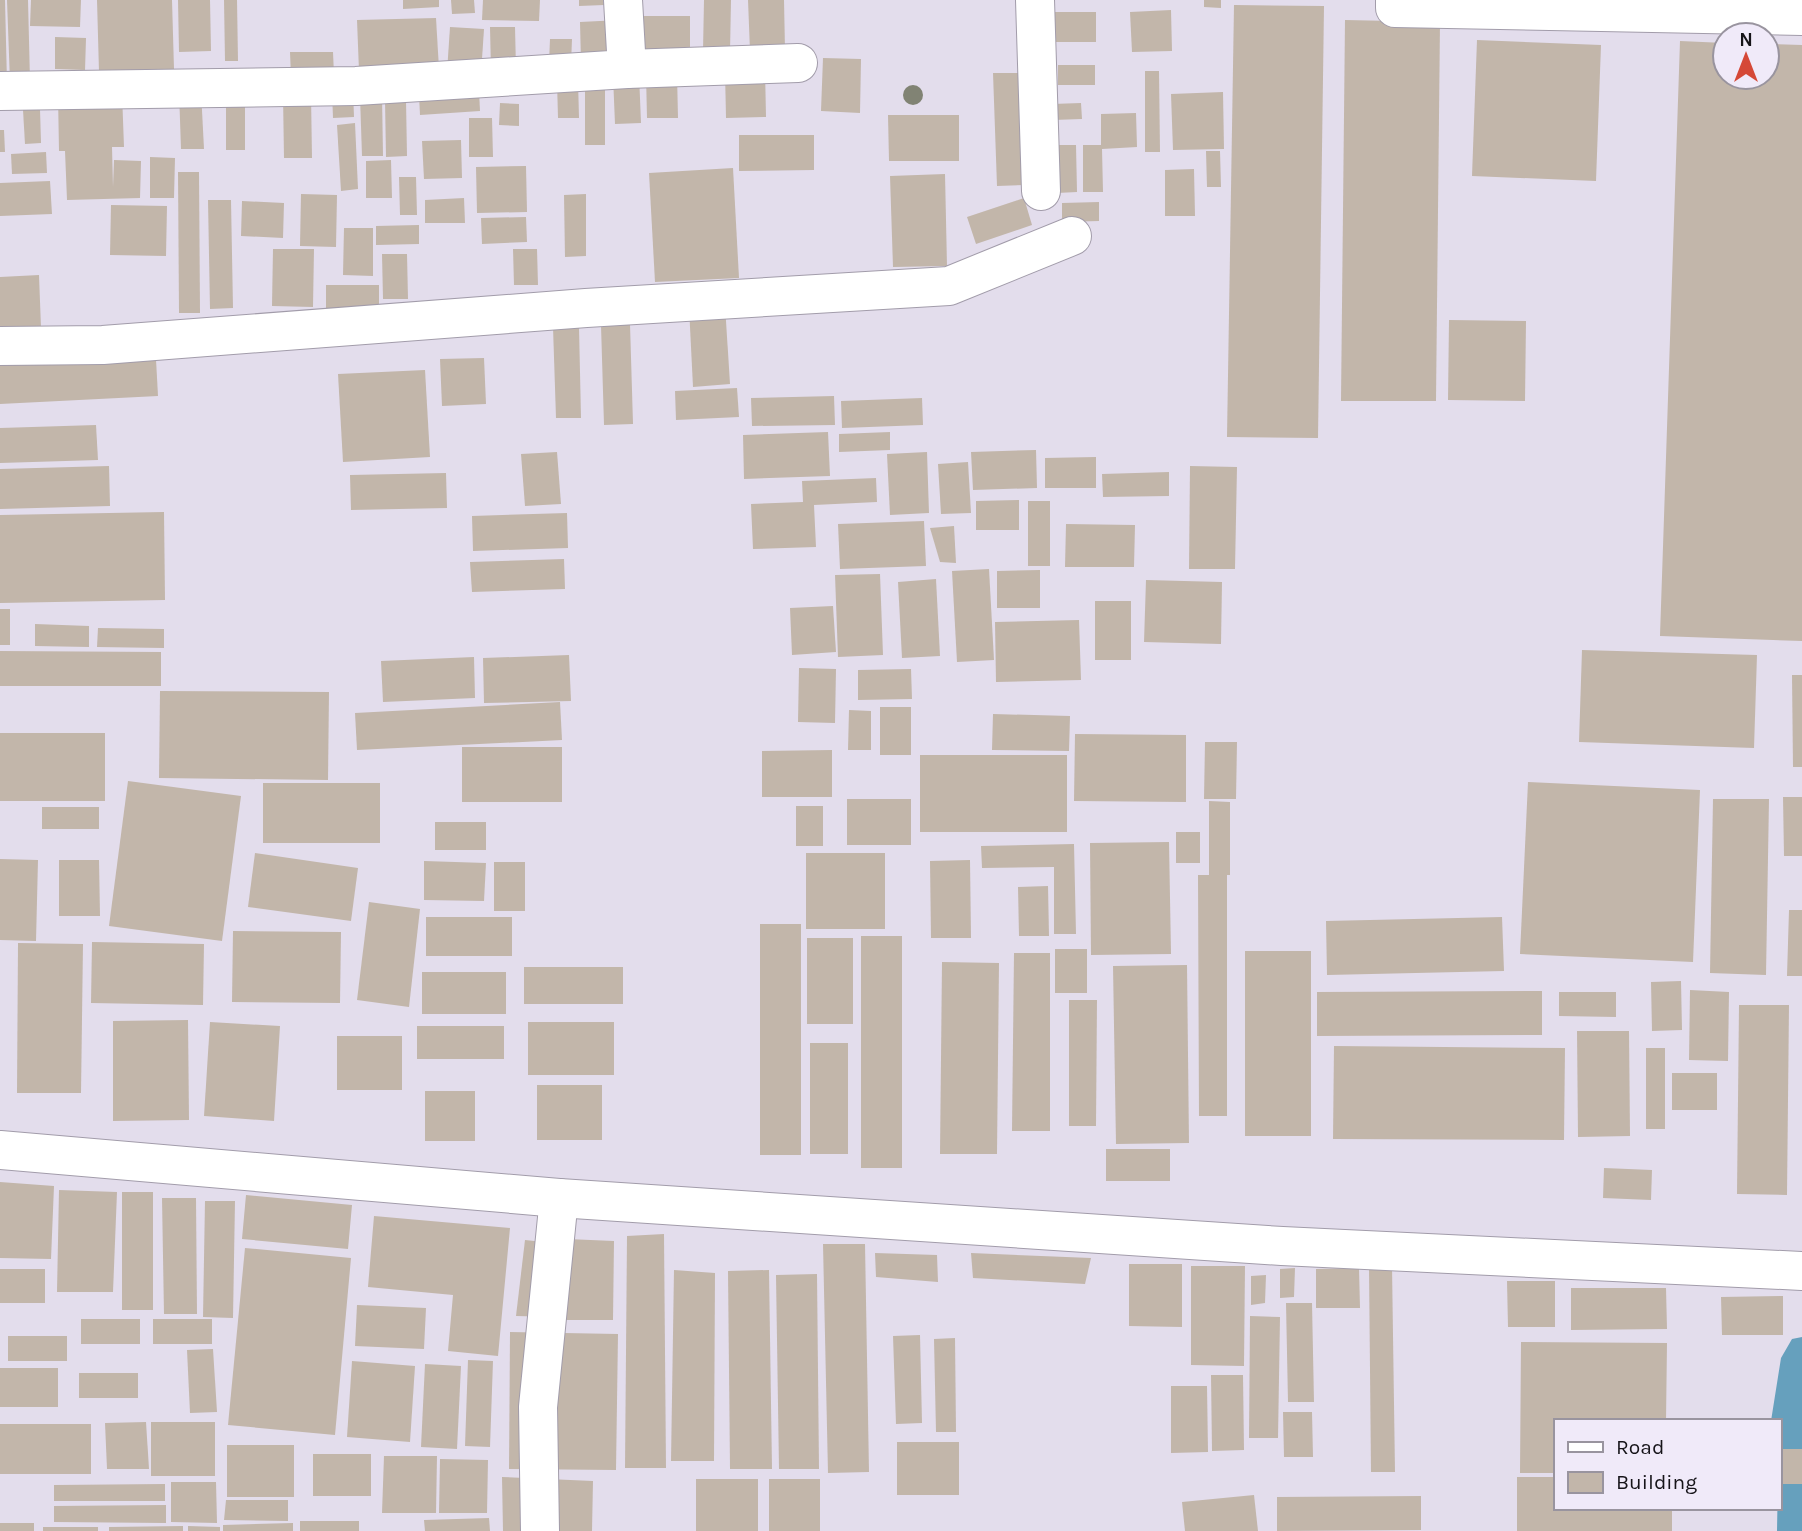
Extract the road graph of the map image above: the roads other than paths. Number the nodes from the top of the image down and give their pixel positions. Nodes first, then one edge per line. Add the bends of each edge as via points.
1 (624, 0) edge
2 (1035, 0) edge
3 (1395, 0) edge
4 (1802, 16) edge
5 (798, 63) dead end
6 (627, 69) junction
7 (0, 91) edge
8 (1041, 191) dead end
9 (1072, 236) dead end
10 (0, 346) edge
11 (0, 1150) edge
12 (559, 1198) junction
13 (1802, 1272) edge
14 (540, 1531) edge

1 - 6 street
2 - 8 street
3 - 4 street via 1395,8
5 - 6 street
6 - 7 street via 356,86
9 - 10 street via 949,286 103,345
11 - 12 street
12 - 13 street via 1282,1246
12 - 14 street via 538,1407

